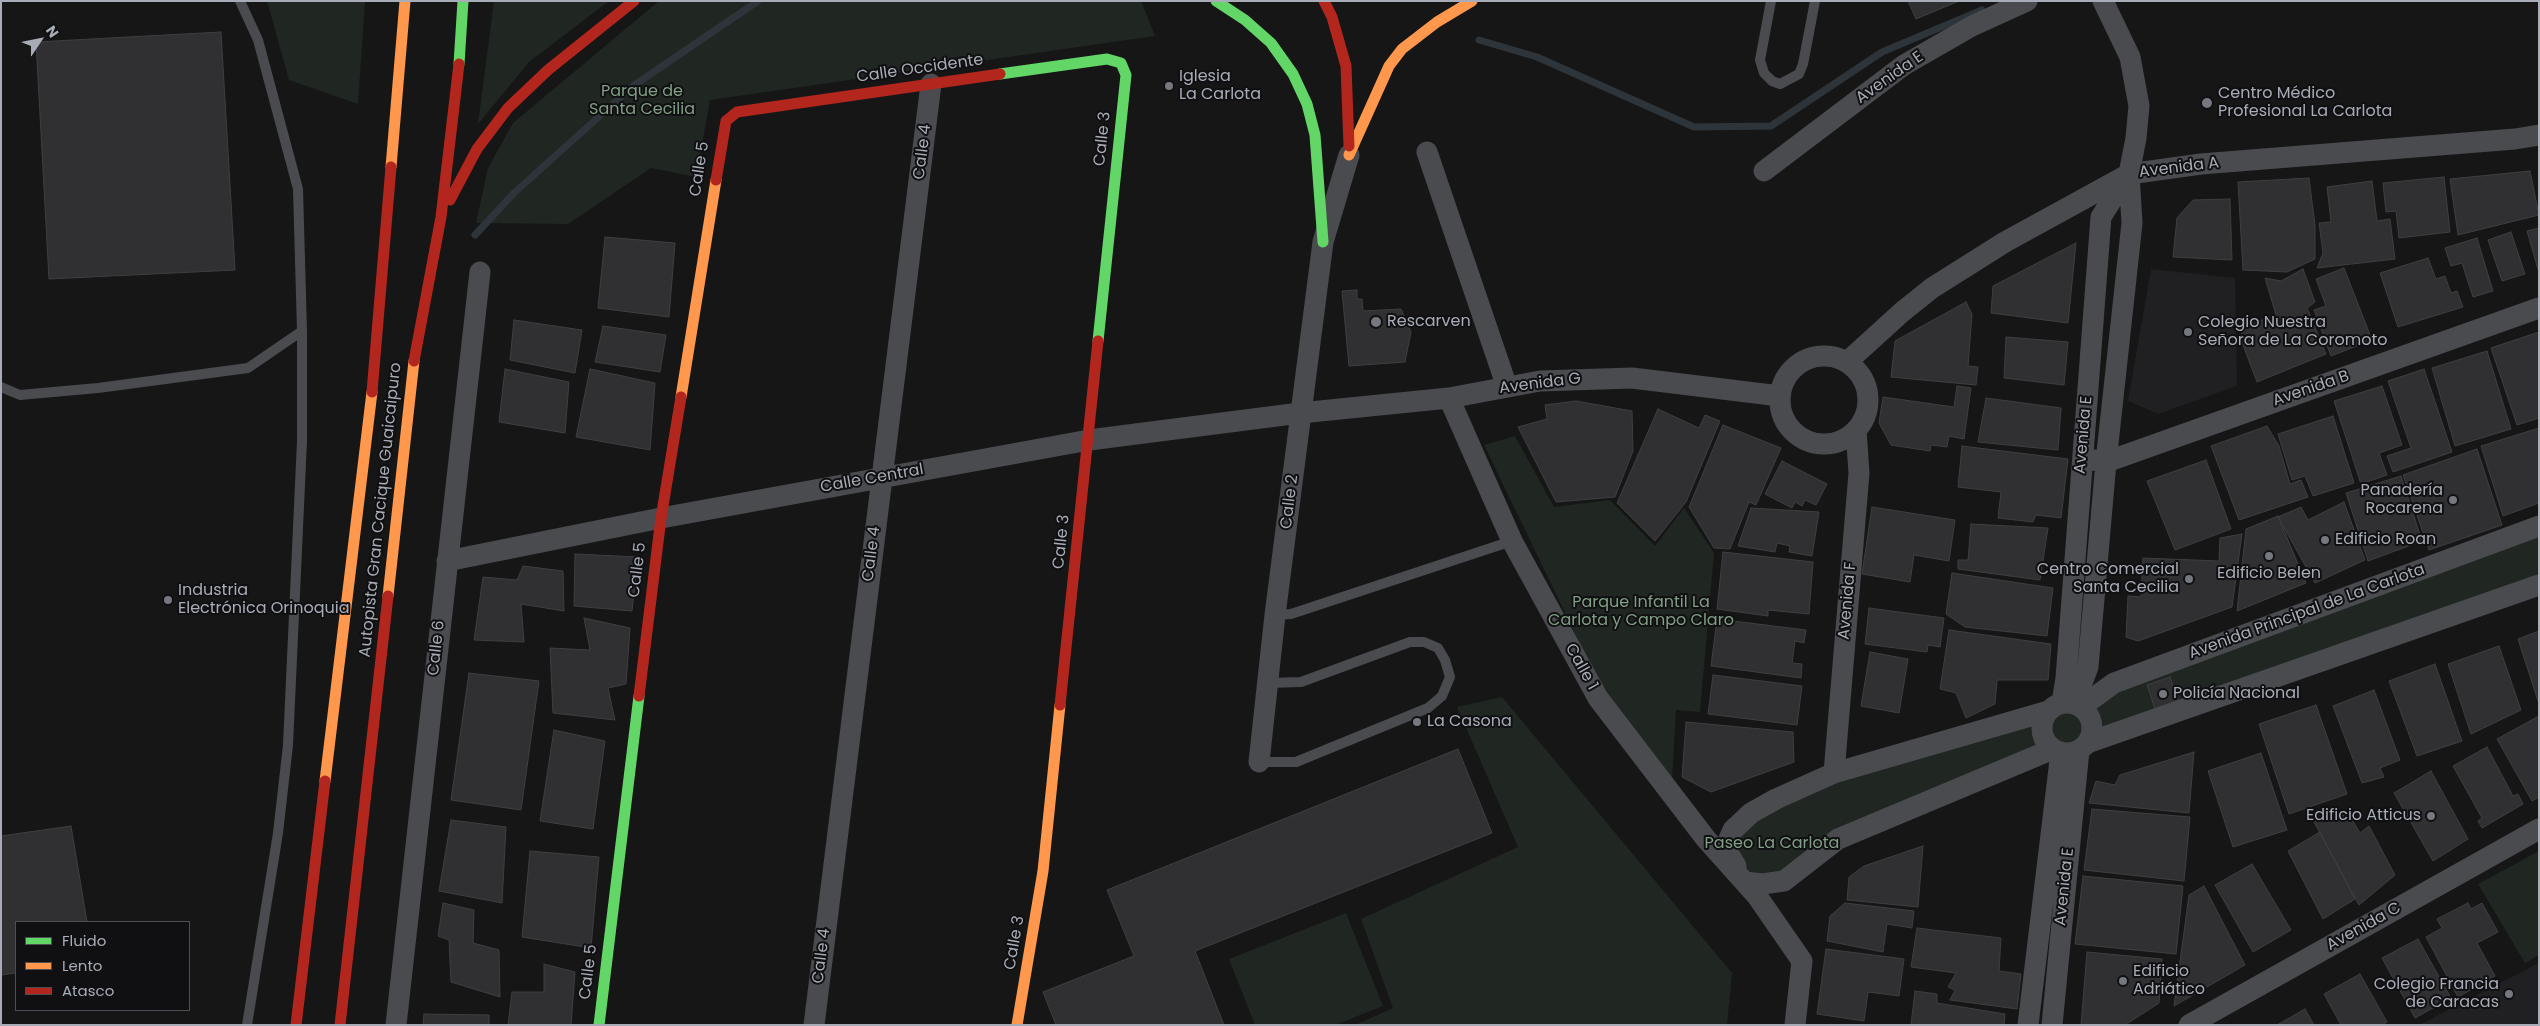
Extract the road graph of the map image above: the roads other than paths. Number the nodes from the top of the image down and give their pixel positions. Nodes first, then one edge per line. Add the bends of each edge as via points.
1 (240, 1) edge
2 (405, 1) edge
3 (463, 1) edge
4 (634, 1) edge
5 (1216, 1) edge
6 (1324, 1) edge
7 (1472, 1) edge
8 (1771, 1) edge
9 (1815, 1) edge
10 (2027, 1) edge
11 (2103, 1) edge
12 (1121, 63) joint
13 (931, 84) junction
14 (726, 121) joint
15 (2539, 135) edge
16 (1427, 152) dead end
17 (1349, 155) junction
18 (1764, 171) dead end
19 (2129, 174) junction
20 (441, 217) junction
21 (1323, 242) junction
22 (480, 272) dead end
23 (2539, 308) edge
24 (302, 331) junction
25 (1848, 362) junction
26 (1, 387) edge
27 (1507, 387) junction
28 (1780, 396) junction
29 (1449, 398) junction
30 (1300, 413) junction
31 (1856, 430) junction
32 (1089, 440) junction
33 (2082, 459) junction
34 (2106, 462) junction
35 (882, 478) junction
36 (660, 518) junction
37 (2539, 526) edge
38 (1512, 541) junction
39 (447, 561) junction
40 (2539, 584) edge
41 (1275, 615) junction
42 (1268, 683) junction
43 (2066, 706) junction
44 (2070, 749) junction
45 (1259, 762) joint
46 (1834, 773) junction
47 (2539, 829) edge
48 (1745, 882) junction
49 (247, 1025) edge
50 (296, 1025) edge
51 (340, 1025) edge
52 (396, 1025) edge
53 (599, 1025) edge
54 (814, 1025) edge
55 (1018, 1025) edge
56 (1796, 1025) edge
57 (2028, 1025) edge
58 (2052, 1025) edge
59 (2190, 1025) edge

1 - 24 lane via 258,40 298,189
2 - 50 main road, Autopista Gran Cacique Guaicaipuro via 373,386
3 - 20 main road, Autopista Gran Cacique Guaicaipuro via 457,88
4 - 20 main road via 548,70 508,108 477,149
5 - 21 main road via 1246,20 1271,43 1293,74 1307,104 1315,136
6 - 17 main road via 1346,66
7 - 17 main road via 1402,48 1389,66
8 - 9 lane via 1760,60 1764,73 1780,84 1799,74
10 - 18 street, Avenida E via 1972,26 1904,65
11 - 19 street, Avenida E via 2130,57 2139,106
12 - 13 main road, Calle Occidente via 1106,58
12 - 32 main road, Calle 3 via 1126,75
13 - 14 main road, Calle Occidente via 737,112
13 - 35 street, Calle 4
14 - 36 main road, Calle 5
15 - 19 street, Avenida A via 2201,164
16 - 27 street
17 - 21 street, Calle 2
19 - 25 street, Avenida A via 2005,242 1932,288
19 - 33 street, Avenida E via 2101,217
19 - 34 street, Avenida E via 2132,222
20 - 51 main road, Autopista Gran Cacique Guaicaipuro via 415,356
21 - 30 street, Calle 2
22 - 39 street, Calle 6
23 - 34 street, Avenida B
24 - 26 lane via 248,368 20,395
24 - 49 lane via 302,441 288,745 278,834
25 - 28 street via 1828,355 1809,358 1795,366 1784,380
25 - 31 street via 1864,382 1868,394 1863,420
27 - 28 street, Avenida G via 1540,381 1632,378
27 - 29 street, Avenida G
28 - 31 street via 1786,422 1806,440 1833,443
29 - 30 street, Avenida G
29 - 38 street, Calle 1
30 - 32 street, Calle Central
30 - 41 street, Calle 2
31 - 46 street, Avenida F via 1859,473
32 - 35 street, Calle Central
32 - 55 main road, Calle 3 via 1043,871
33 - 34 street, Avenida B
33 - 43 street, Avenida E
34 - 43 street, Avenida E via 2088,667
35 - 36 street, Calle Central
35 - 54 street, Calle 4
36 - 39 street, Calle Central
36 - 53 main road, Calle 5
37 - 43 street, Avenida Principal de La Carlota via 2114,683
38 - 41 lane via 1291,614
38 - 48 street, Calle 1 via 1598,698 1706,839
39 - 52 street, Calle 6
40 - 44 street
41 - 42 street, Calle 2
42 - 45 street, Calle 2
42 - 45 lane via 1301,682 1410,642 1424,642 1438,648 1450,677 1442,696 1428,708 1296,762
43 - 44 street via 2091,721 2092,732
43 - 44 street via 2043,720 2042,734
43 - 46 street, Avenida Principal de La Carlota
44 - 48 street via 1838,840 1784,881
44 - 57 street, Avenida E
44 - 58 street, Avenida E
46 - 48 street, Avenida Principal de La Carlota via 1762,805 1733,830 1725,848
47 - 59 street, Avenida C
48 - 56 street via 1802,961

